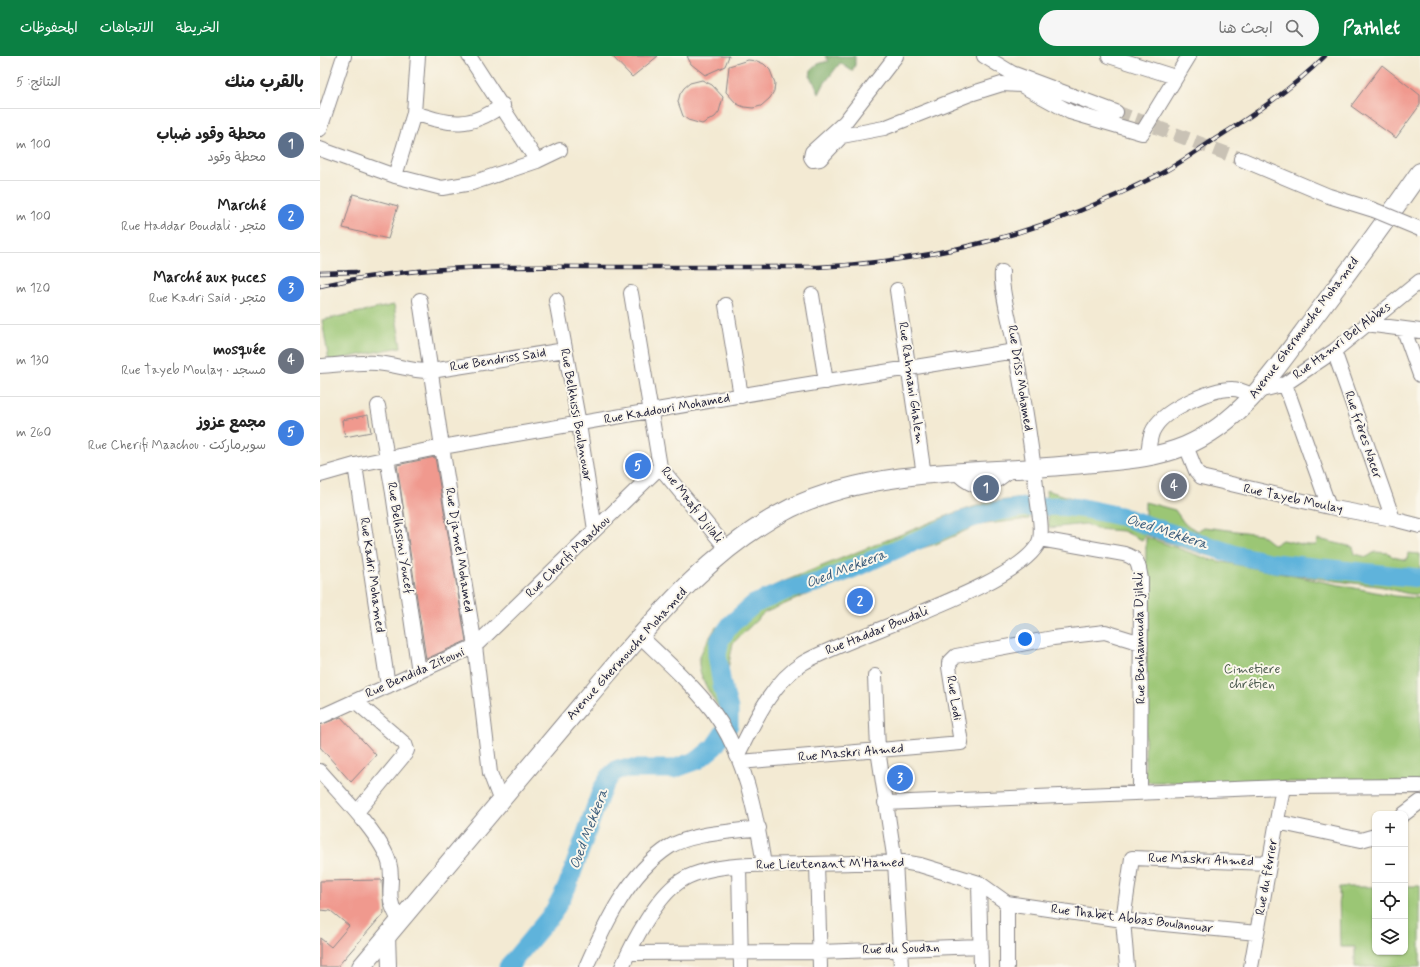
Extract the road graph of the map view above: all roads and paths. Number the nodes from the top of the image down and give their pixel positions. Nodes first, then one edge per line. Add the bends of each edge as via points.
1 (344, 56) edge
2 (418, 56) edge
3 (469, 56) edge
4 (896, 56) edge
5 (984, 56) edge
6 (1109, 56) edge
7 (1189, 56) edge
8 (1175, 77) junction
9 (503, 105) junction
10 (1116, 112) tunnel mouth
11 (414, 113) junction
12 (320, 129) edge
13 (320, 149) edge
14 (560, 150) dead end
15 (1241, 159) tunnel mouth
16 (537, 161) junction
17 (1420, 172) edge
18 (395, 176) junction
19 (1420, 230) edge
20 (1002, 272) dead end
21 (1420, 281) edge
22 (897, 290) dead end
23 (632, 293) dead end
24 (812, 295) dead end
25 (420, 300) dead end
26 (556, 300) dead end
27 (726, 305) dead end
28 (1366, 324) junction
29 (1404, 330) junction
30 (1420, 331) edge
31 (565, 350) junction
32 (1015, 351) junction
33 (1334, 351) junction
34 (320, 366) edge
35 (910, 368) junction
36 (431, 371) junction
37 (1420, 375) edge
38 (826, 382) junction
39 (1285, 384) junction
40 (1256, 393) junction
41 (741, 396) junction
42 (378, 406) dead end
43 (650, 412) junction
44 (579, 424) junction
45 (1186, 446) junction
46 (442, 447) junction
47 (1148, 457) junction
48 (387, 458) junction
49 (355, 465) junction
50 (660, 467) junction
51 (320, 475) edge
52 (924, 475) junction
53 (1035, 477) junction
54 (1329, 507) junction
55 (1393, 519) junction
56 (1420, 526) edge
57 (595, 530) junction
58 (1040, 536) junction
59 (728, 550) junction
60 (640, 636) junction
61 (1141, 642) junction
62 (475, 646) junction
63 (420, 672) junction
64 (875, 676) dead end
65 (388, 686) junction
66 (355, 701) junction
67 (320, 717) edge
68 (961, 743) joint
69 (878, 750) junction
70 (737, 754) junction
71 (320, 771) edge
72 (1420, 786) edge
73 (1283, 787) junction
74 (1140, 793) junction
75 (500, 799) junction
76 (1420, 802) edge
77 (885, 803) junction
78 (1408, 811) edge
79 (357, 812) junction
80 (1276, 822) junction
81 (758, 828) junction
82 (1372, 837) edge
83 (895, 862) junction
84 (1269, 863) junction
85 (817, 864) junction
86 (764, 865) junction
87 (739, 866) junction
88 (979, 884) junction
89 (1007, 903) junction
90 (400, 920) junction
91 (1123, 920) junction
92 (1257, 933) junction
93 (388, 935) junction
94 (980, 946) junction
95 (901, 949) junction
96 (741, 952) junction
97 (820, 952) junction
98 (629, 953) junction
99 (361, 967) edge
100 (389, 967) edge
101 (586, 967) edge
102 (622, 967) edge
103 (741, 967) edge
104 (820, 967) edge
105 (901, 967) edge
106 (981, 967) edge
107 (1007, 967) edge
108 (1127, 967) edge
109 (1251, 967) edge

1 - 12 street
2 - 11 street
3 - 9 street
4 - 8 street via 844,131 884,128 970,94 1002,84 1021,84 1070,112 1142,133
5 - 10 street via 1018,75
6 - 8 street
7 - 8 street
9 - 11 street via 485,117 468,122 435,120
9 - 16 street
11 - 18 street
13 - 18 street
14 - 16 street
15 - 19 street, bridge
16 - 18 street via 472,183 442,188
17 - 40 main road, Avenue Ghermouche Mohamed
20 - 32 street, Rue Driss Mohamed
21 - 28 street, Rue Hamri Bel Abbes
22 - 35 street, Rue Rahmani Ghalem
23 - 43 street, Rue Maafi Djilali
24 - 38 street
25 - 36 street, Rue Djamel Mohamed
26 - 31 street, Rue Belkhissi Boulanouar
27 - 41 street
28 - 29 street
28 - 33 street, Rue Hamri Bel Abbes
29 - 30 street
29 - 37 street
31 - 36 street, Rue Bendriss Said
31 - 44 street, Rue Belkhissi Boulanouar
32 - 35 street, Rue Kaddouri Mohamed
32 - 53 street, Rue Driss Mohamed
33 - 39 street, Rue Hamri Bel Abbes
33 - 55 street, Rue frères Nacer
34 - 36 street, Rue Bendriss Said via 374,363
35 - 38 street, Rue Kaddouri Mohamed
35 - 52 street, Rue Rahmani Ghalem
36 - 46 street, Rue Djamel Mohamed
38 - 41 street, Rue Kaddouri Mohamed
39 - 40 street, Rue Hamri Bel Abbes
39 - 54 street
40 - 45 main road, Avenue Ghermouche Mohamed via 1235,414
40 - 47 street via 1235,388 1221,389 1206,393 1170,413 1151,433
41 - 43 street, Rue Kaddouri Mohamed
42 - 48 street, Rue Belhssini Youcef
43 - 44 street, Rue Kaddouri Mohamed
43 - 50 street, Rue Maafi Djilali
44 - 46 street, Rue Kaddouri Mohamed
44 - 57 street, Rue Belkhissi Boulanouar
45 - 47 main road, Avenue Ghermouche Mohamed
45 - 54 street, Rue Tayeb Moulay via 1201,477
46 - 48 street, Rue Kaddouri Mohamed
46 - 62 street, Rue Djamel Mohamed
47 - 53 main road, Avenue Ghermouche Mohamed
48 - 49 street, Rue Kaddouri Mohamed
48 - 63 street, Rue Belhssini Youcef
49 - 51 street, Rue Kaddouri Mohamed
49 - 65 street, Rue Kadri Mohamed
50 - 57 street, Rue Cherifi Maachou
50 - 59 street, Rue Maafi Djilali
52 - 53 main road, Avenue Ghermouche Mohamed via 1011,469
52 - 59 main road, Avenue Ghermouche Mohamed via 821,496 792,508 753,530
53 - 58 street, Rue Driss Mohamed
54 - 55 street, Rue Tayeb Moulay
55 - 56 street, Rue Tayeb Moulay
57 - 62 street, Rue Cherifi Maachou
58 - 61 street, Rue Benhamouda Djilali via 1133,557 1138,563 1141,580
58 - 70 street, Rue Haddar Boudali via 1028,556 1005,572 938,607 827,650 803,663 784,678 752,725
59 - 60 main road, Avenue Ghermouche Mohamed via 677,595
60 - 70 street via 691,684 714,712
60 - 75 main road, Avenue Ghermouche Mohamed
61 - 68 street, Rue Lodi via 1105,632 1053,638 956,656 949,667
61 - 74 street, Rue Benhamouda Djilali
62 - 63 street, Rue Bendida Zitouni
62 - 75 street, Rue Djamel Mohamed via 490,773
63 - 65 street, Rue Bendida Zitouni
64 - 69 street
65 - 66 street, Rue Bendida Zitouni
66 - 67 street, Rue Bendida Zitouni
66 - 79 street, Rue Bendida Zitouni via 405,744 407,750
68 - 69 street, Rue Maskri Ahmed
69 - 70 street, Rue Maskri Ahmed
69 - 77 street
70 - 81 street
71 - 79 street
72 - 73 street
73 - 74 street
73 - 80 street, Rue du février
74 - 77 street
75 - 90 main road, Avenue Ghermouche Mohamed
76 - 78 street
77 - 83 street
79 - 90 street via 383,848 389,861 389,894
80 - 82 street via 1362,840
80 - 84 street, Rue du février
81 - 86 street
81 - 101 street via 701,836 670,847 648,865 623,895 602,929
83 - 85 street, Rue Lieutenant M'Hamed
83 - 88 street, Rue Lieutenant M'Hamed via 920,865
83 - 95 street
84 - 91 street, Rue Maskri Ahmed via 1132,858
84 - 92 street, Rue du février
85 - 86 street, Rue Lieutenant M'Hamed
85 - 97 street
86 - 87 street, Rue Lieutenant M'Hamed
87 - 96 street
87 - 98 street, Rue Lieutenant M'Hamed via 699,873 680,881 664,895
88 - 89 street, Rue Lieutenant M'Hamed
88 - 94 street
89 - 91 street, Rue Thabet Abbas Boulanouar
89 - 107 street
90 - 93 main road, Avenue Ghermouche Mohamed
91 - 92 street, Rue Thabet Abbas Boulanouar
91 - 108 street
92 - 109 street, Rue du février
93 - 99 main road, Avenue Ghermouche Mohamed
93 - 100 street
94 - 95 street, Rue du Soudan
94 - 106 street
95 - 97 street, Rue du Soudan
95 - 105 street
96 - 97 street, Rue du Soudan
96 - 98 street, Rue du Soudan
96 - 103 street
97 - 104 street
98 - 102 street, Rue Lieutenant M'Hamed

